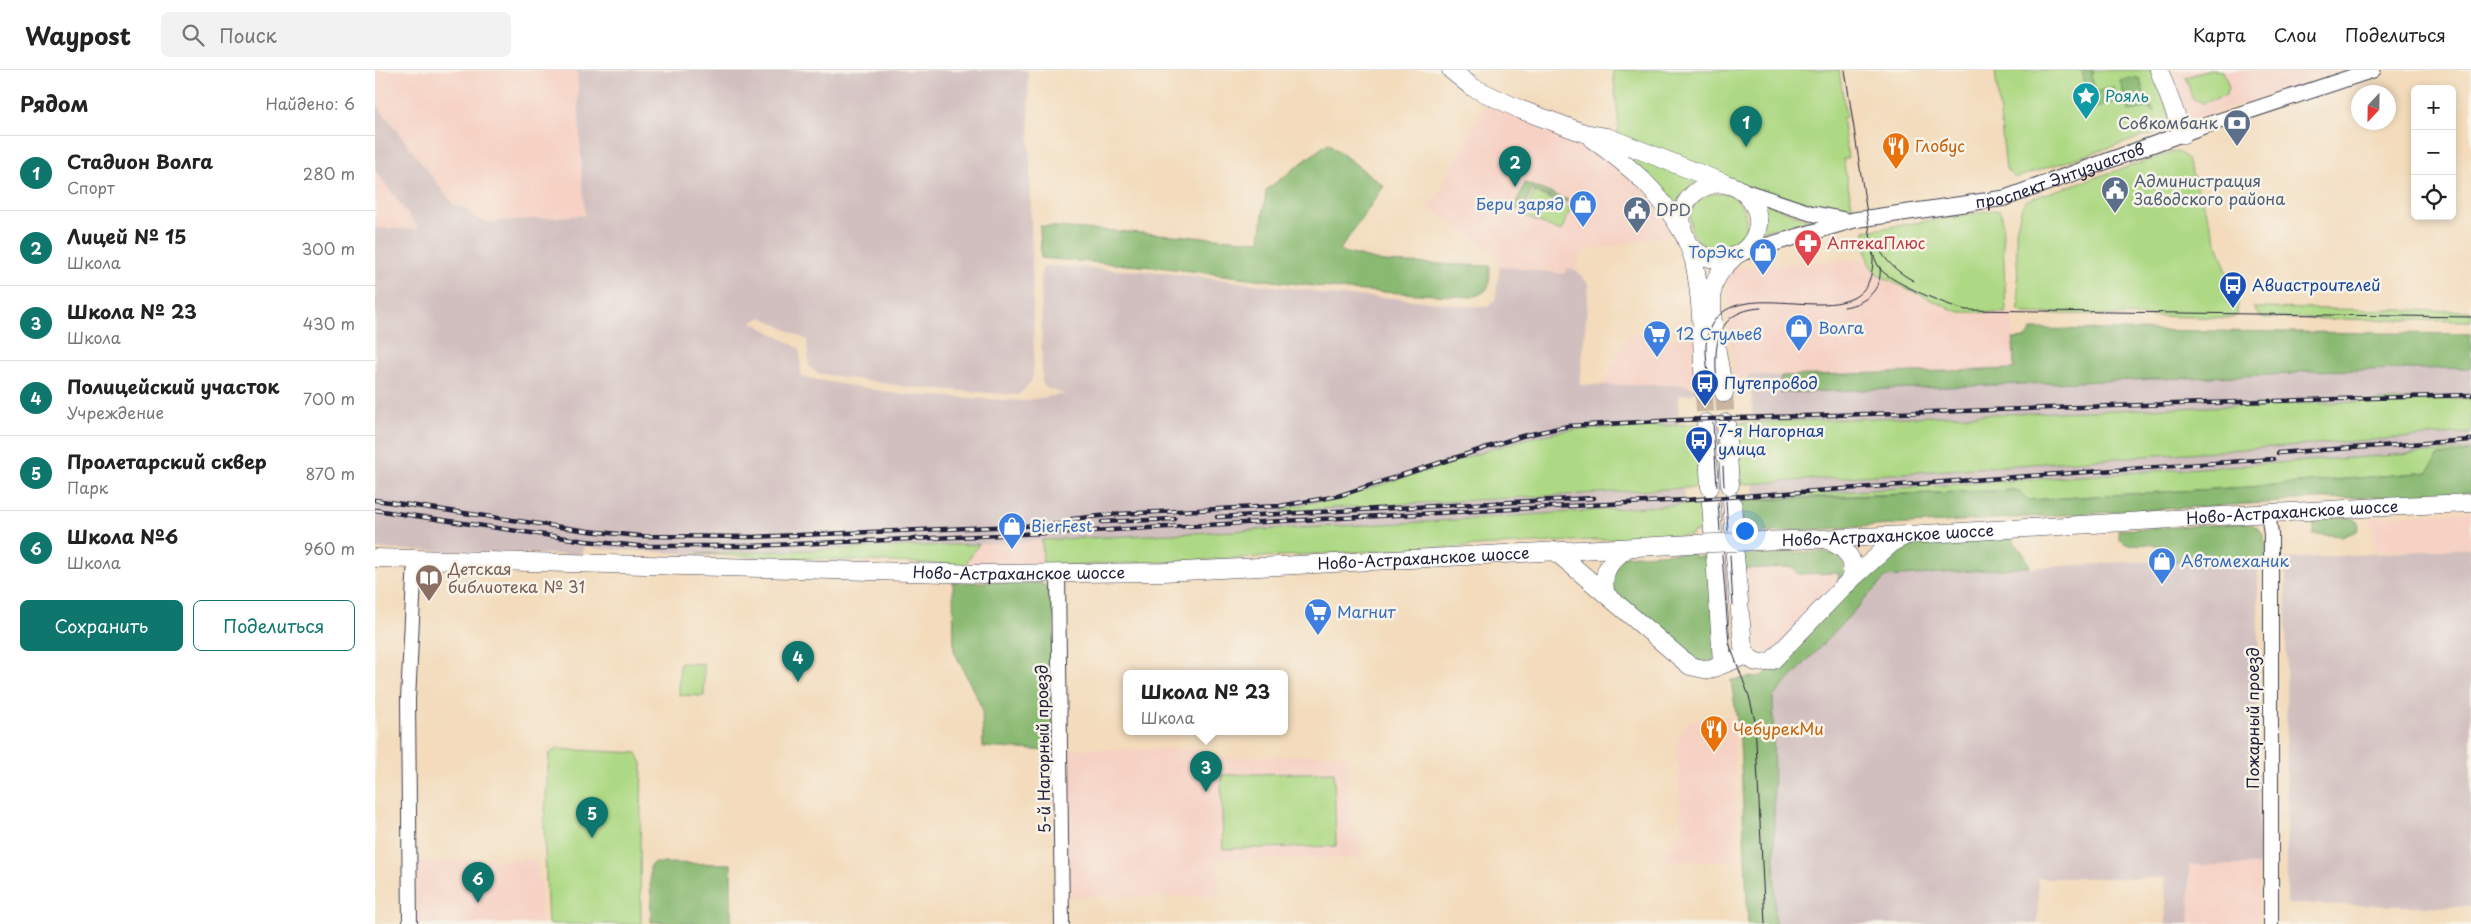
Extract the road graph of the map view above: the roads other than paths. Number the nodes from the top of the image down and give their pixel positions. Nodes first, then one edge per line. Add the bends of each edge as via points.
1 (1451, 70) edge
2 (2159, 70) edge
3 (2373, 70) edge
4 (1584, 133) junction
5 (2183, 134) junction
6 (1733, 187) junction
7 (1854, 220) junction
8 (1686, 239) junction
9 (1738, 255) junction
10 (1723, 393) tunnel mouth
11 (1704, 394) tunnel mouth
12 (1726, 423) tunnel mouth
13 (1706, 424) tunnel mouth
14 (2471, 503) edge
15 (2268, 513) junction
16 (1734, 530) dead end
17 (1713, 531) dead end
18 (1905, 536) junction
19 (1825, 539) junction
20 (1627, 548) junction
21 (1555, 551) junction
22 (1735, 555) dead end
23 (1715, 556) dead end
24 (375, 558) edge
25 (415, 559) junction
26 (1058, 573) junction
27 (1846, 584) junction
28 (1605, 592) junction
29 (1747, 656) junction
30 (1722, 663) junction
31 (410, 924) edge
32 (1062, 924) edge
33 (2271, 924) edge

1 - 4 main road, проспект Энтузиастов via 1485,94
2 - 5 main road
3 - 5 main road, проспект Энтузиастов
4 - 6 main road, проспект Энтузиастов via 1607,137
4 - 8 main road, проспект Энтузиастов via 1616,155 1649,185
5 - 7 main road, проспект Энтузиастов via 2005,198
6 - 7 main road, проспект Энтузиастов via 1810,213
6 - 8 main road, проспект Энтузиастов via 1711,185 1694,194 1682,215
6 - 9 main road, проспект Энтузиастов via 1748,197 1757,216 1754,237
7 - 9 main road, проспект Энтузиастов
8 - 9 main road, проспект Энтузиастов via 1702,256 1710,259
8 - 11 main road via 1700,302
9 - 10 main road via 1718,276 1712,300
12 - 16 main road
13 - 17 main road
14 - 15 main road, Ново-Астраханское шоссе
15 - 18 main road, Ново-Астраханское шоссе
15 - 33 street, Пожарный проезд via 2271,534
18 - 19 main road, Ново-Астраханское шоссе
18 - 27 main road via 1893,542
19 - 20 main road, Ново-Астраханское шоссе, bridge
19 - 27 main road via 1839,547 1852,562 1853,571
20 - 21 main road, Ново-Астраханское шоссе
20 - 28 main road via 1607,565
21 - 26 main road, Ново-Астраханское шоссе via 1173,571
21 - 28 main road
22 - 29 main road via 1741,636
23 - 30 main road
24 - 25 main road, Ново-Астраханское шоссе
25 - 26 main road, Ново-Астраханское шоссе via 985,574
25 - 31 street via 408,700
26 - 32 street, 5-й Нагорный проезд
27 - 29 main road via 1773,660 1763,664
28 - 30 main road via 1691,666 1709,670
29 - 30 main road

